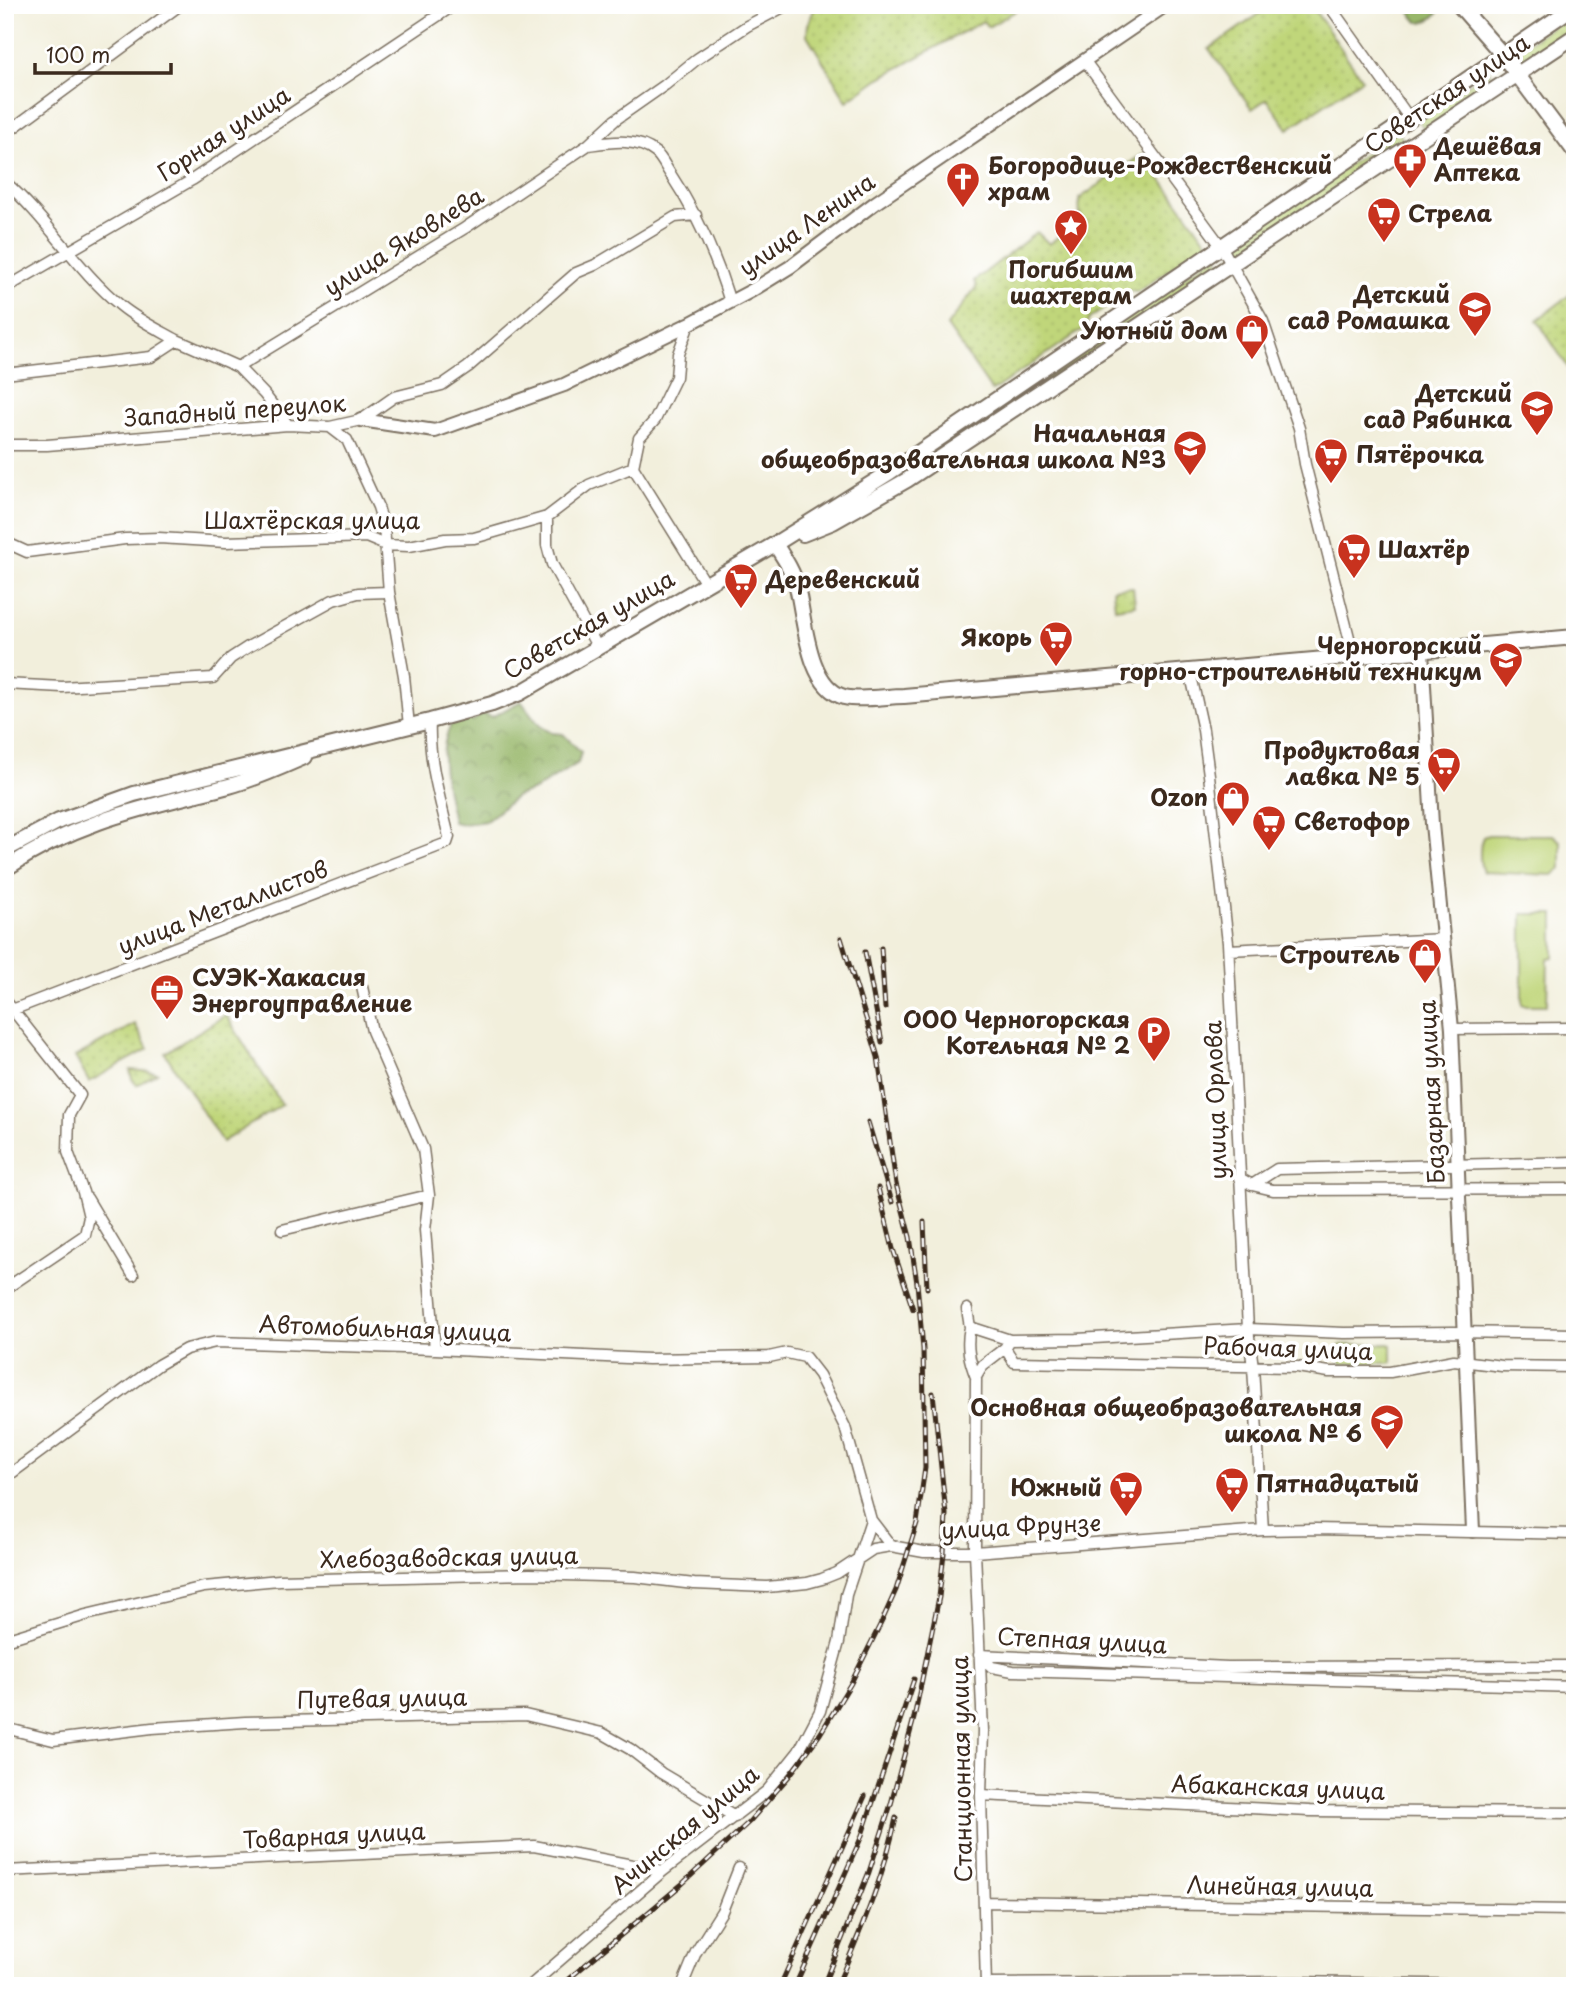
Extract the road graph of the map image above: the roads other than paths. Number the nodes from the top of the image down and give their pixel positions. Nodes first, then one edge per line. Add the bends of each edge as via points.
1 (180, 5) edge
2 (454, 5) edge
3 (787, 5) edge
4 (1166, 5) edge
5 (1329, 5) edge
6 (1459, 5) edge
7 (1575, 6) edge
8 (1575, 36) edge
9 (1502, 54) junction
10 (1084, 60) junction
11 (1517, 74) junction
12 (1405, 112) dead end
13 (5, 134) edge
14 (588, 145) junction
15 (1575, 152) edge
16 (5, 182) edge
17 (696, 215) junction
18 (1221, 246) junction
19 (69, 251) junction
20 (1232, 264) junction
21 (9, 286) dead end
22 (730, 302) junction
23 (689, 324) junction
24 (177, 340) junction
25 (238, 367) junction
26 (5, 374) edge
27 (362, 420) junction
28 (288, 425) junction
29 (330, 427) junction
30 (5, 445) edge
31 (633, 467) junction
32 (547, 517) junction
33 (5, 542) edge
34 (775, 544) junction
35 (385, 545) junction
36 (706, 584) junction
37 (389, 592) junction
38 (1575, 637) edge
39 (598, 648) junction
40 (1422, 651) junction
41 (1354, 657) junction
42 (1189, 671) junction
43 (5, 684) edge
44 (430, 721) junction
45 (409, 726) junction
46 (335, 744) junction
47 (5, 850) edge
48 (5, 869) edge
49 (1443, 939) junction
50 (1229, 950) junction
51 (362, 987) dead end
52 (5, 1000) edge
53 (12, 1010) junction
54 (1575, 1028) edge
55 (1452, 1029) junction
56 (1575, 1162) edge
57 (1457, 1163) junction
58 (1239, 1178) junction
59 (1252, 1185) junction
60 (1575, 1189) edge
61 (1458, 1191) junction
62 (83, 1192) junction
63 (429, 1195) junction
64 (282, 1230) dead end
65 (133, 1275) dead end
66 (5, 1289) edge
67 (967, 1309) dead end
68 (970, 1327) junction
69 (1248, 1329) junction
70 (1464, 1333) junction
71 (1575, 1334) edge
72 (1008, 1344) junction
73 (435, 1349) junction
74 (1466, 1360) junction
75 (1253, 1367) junction
76 (1575, 1367) edge
77 (976, 1377) junction
78 (5, 1478) edge
79 (871, 1521) junction
80 (1263, 1530) junction
81 (1473, 1531) junction
82 (1575, 1534) edge
83 (891, 1546) junction
84 (975, 1552) junction
85 (860, 1556) junction
86 (5, 1640) edge
87 (979, 1655) junction
88 (1575, 1666) edge
89 (1575, 1687) edge
90 (5, 1728) edge
91 (981, 1795) junction
92 (1575, 1813) edge
93 (735, 1817) junction
94 (739, 1868) dead end
95 (5, 1871) edge
96 (663, 1871) junction
97 (984, 1902) junction
98 (1575, 1910) edge
99 (8, 1983) dead end
100 (986, 1985) edge
101 (32, 1986) edge
102 (530, 1986) edge
103 (682, 1986) edge
104 (1546, 1986) edge

1 - 13 street
2 - 19 street, Горная улица via 192,180
3 - 14 street, улица Яковлева via 697,59
4 - 10 street, улица Ленина
5 - 12 street
6 - 9 main road
7 - 9 main road, Советская улица
8 - 11 main road, Советская улица
9 - 11 main road
9 - 18 main road, Советская улица
10 - 18 street
10 - 22 street, улица Ленина via 790,267
11 - 15 main road
11 - 20 main road, Советская улица
14 - 17 street via 618,141 656,153
14 - 25 street, улица Яковлева via 465,228
16 - 19 street
17 - 22 street
17 - 27 street, Западный переулок via 675,217 576,273 451,379 394,397
18 - 20 street
18 - 34 main road, Советская улица via 890,472
19 - 21 street, Горная улица
19 - 24 street via 122,307
20 - 34 main road, Советская улица via 907,480 833,522
20 - 41 street via 1264,321 1295,415
22 - 23 street, улица Ленина
23 - 27 street, улица Ленина via 564,384 435,431
23 - 31 street via 676,376 656,420 639,438
24 - 25 street
24 - 26 street via 151,357
25 - 28 street
27 - 29 street, Западный переулок
28 - 29 street, Западный переулок
28 - 30 street, Западный переулок
29 - 35 street via 346,440 378,508
31 - 32 street, Шахтёрская улица via 589,485
31 - 36 street
32 - 35 street, Шахтёрская улица via 474,538
32 - 39 street via 552,564
33 - 35 street, Шахтёрская улица via 27,552 159,538 226,542 366,537
34 - 36 main road, Советская улица
34 - 42 main road via 797,587 818,673 831,691 846,697
35 - 37 street
36 - 39 main road, Советская улица
37 - 43 street via 333,600 231,658 213,678 62,687
37 - 45 street
38 - 40 main road
39 - 44 main road, Советская улица via 520,693
40 - 41 main road
40 - 49 street, Базарная улица
41 - 42 main road
42 - 50 street, улица Орлова via 1203,730
44 - 45 main road, Советская улица
44 - 53 street, улица Металлистов via 447,843
45 - 46 main road, Советская улица
46 - 47 main road, Советская улица via 110,802 59,821
46 - 48 main road, Советская улица via 258,777 98,821
49 - 50 street
49 - 55 street, Базарная улица
50 - 58 street, улица Орлова
51 - 63 street via 372,1031 423,1149
52 - 53 street
53 - 62 street via 80,1096 69,1115 68,1152
54 - 55 street
55 - 57 street, Базарная улица
56 - 57 street
57 - 59 street via 1277,1168
57 - 61 street, Базарная улица
58 - 59 street
58 - 69 street, улица Орлова
59 - 61 street via 1273,1190
60 - 61 street
61 - 70 street, Базарная улица
62 - 65 street
62 - 66 street via 89,1217 85,1235
63 - 64 street
63 - 73 street via 425,1230
67 - 68 street
68 - 72 street
68 - 77 street via 968,1355
69 - 70 street, Рабочая улица
69 - 72 street, Рабочая улица
69 - 75 street, улица Орлова
70 - 71 street, Рабочая улица
70 - 74 street, Базарная улица
72 - 75 street, Рабочая улица via 1014,1362
72 - 77 street
73 - 78 street, Автомобильная улица via 216,1342 186,1349
73 - 79 street, Автомобильная улица via 648,1359 787,1353 805,1357 845,1427
74 - 75 street, Рабочая улица via 1390,1371
74 - 76 street, Рабочая улица via 1502,1366
74 - 81 street, Базарная улица
75 - 80 street, улица Орлова
77 - 84 street
79 - 83 street
79 - 85 street, Ачинская улица
80 - 81 street, улица Фрунзе
80 - 84 street, улица Фрунзе
81 - 82 street, улица Фрунзе
83 - 84 street, улица Фрунзе via 924,1552
83 - 85 street, Хлебозаводская улица
84 - 87 street, Станционная улица
85 - 86 street, Хлебозаводская улица via 822,1579 767,1587 530,1574 279,1580 216,1586 159,1596
85 - 93 street, Ачинская улица via 846,1595 834,1666 820,1711 799,1751 767,1791
87 - 88 street, Степная улица via 1228,1667
87 - 89 street, Степная улица via 992,1667 1013,1671
87 - 91 street, Станционная улица
90 - 93 street, Путевая улица via 53,1741 245,1721 525,1715 602,1733
91 - 92 street, Абаканская улица via 1310,1811
91 - 97 street, Станционная улица
93 - 96 street, Ачинская улица
94 - 103 street
95 - 96 street, Товарная улица via 534,1846
96 - 102 street, Ачинская улица
97 - 98 street, Линейная улица
97 - 100 street, Станционная улица
99 - 101 street
100 - 104 street via 1293,1982

